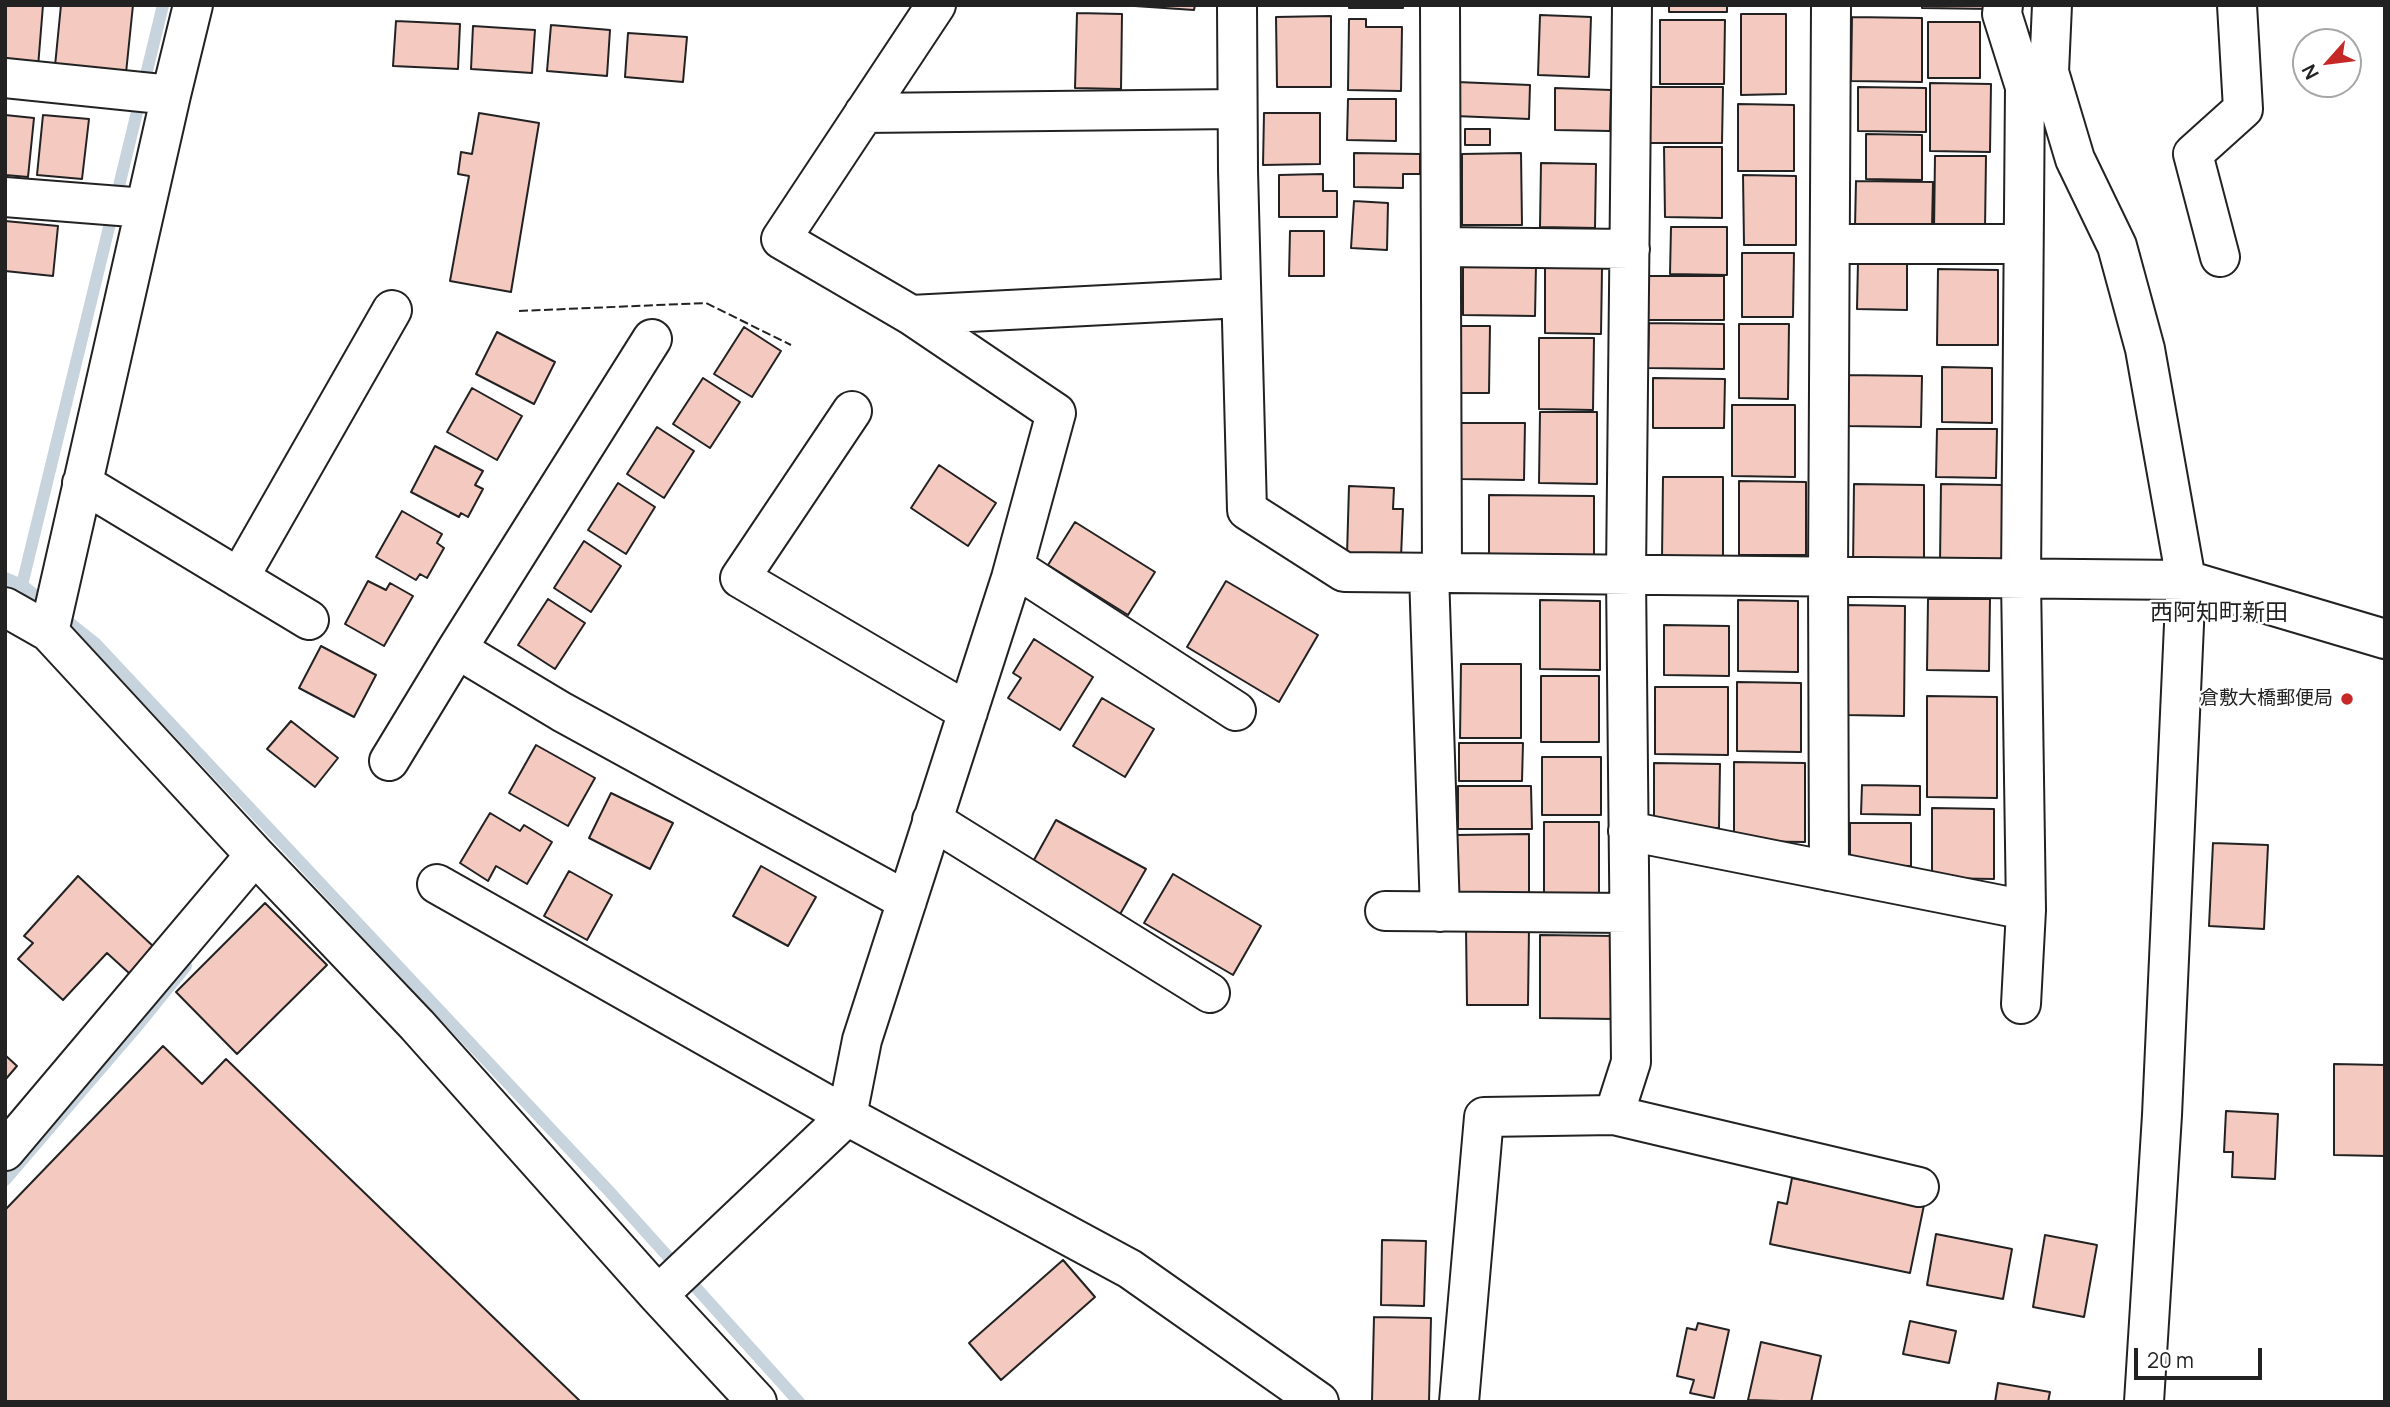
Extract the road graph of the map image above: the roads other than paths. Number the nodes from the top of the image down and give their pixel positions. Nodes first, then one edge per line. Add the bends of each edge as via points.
1 (193, 5) edge
2 (936, 5) edge
3 (1237, 5) edge
4 (1440, 5) edge
5 (1632, 5) edge
6 (1832, 5) edge
7 (2003, 5) edge
8 (2052, 5) edge
9 (2237, 5) edge
10 (5, 78) edge
11 (169, 95) junction
12 (1237, 109) junction
13 (864, 113) junction
14 (5, 197) edge
15 (144, 208) junction
16 (1830, 244) junction
17 (2023, 244) junction
18 (1441, 247) junction
19 (1630, 249) junction
20 (2220, 257) dead end
21 (1241, 298) junction
22 (392, 310) dead end
23 (911, 315) junction
24 (652, 339) dead end
25 (852, 411) dead end
26 (82, 483) junction
27 (1014, 567) junction
28 (1435, 574) junction
29 (1626, 575) junction
30 (1828, 577) junction
31 (239, 578) junction
32 (2021, 579) junction
33 (2186, 580) junction
34 (5, 607) edge
35 (309, 620) dead end
36 (49, 630) junction
37 (2385, 639) edge
38 (457, 649) junction
39 (1236, 711) dead end
40 (968, 712) junction
41 (389, 761) dead end
42 (932, 820) junction
43 (1629, 831) junction
44 (255, 855) junction
45 (1829, 871) junction
46 (437, 884) dead end
47 (907, 901) junction
48 (2026, 910) junction
49 (1385, 911) dead end
50 (1440, 912) junction
51 (1629, 914) junction
52 (1210, 993) dead end
53 (2021, 1004) dead end
54 (846, 1115) junction
55 (1614, 1115) junction
56 (5, 1151) edge
57 (1919, 1187) dead end
58 (674, 1279) junction
59 (757, 1402) edge
60 (1319, 1402) edge
61 (1459, 1402) edge
62 (2144, 1402) edge

1 - 11 street
2 - 13 street
3 - 12 street
4 - 18 street
5 - 19 street
6 - 16 street
7 - 17 street via 2025,87
8 - 33 street via 2049,72 2076,159 2117,246 2145,349
9 - 20 street via 2242,109 2193,154
10 - 11 street
11 - 15 street
12 - 13 street
12 - 21 street
13 - 23 street via 781,239
14 - 15 street
15 - 26 street
16 - 17 street
16 - 30 street
17 - 32 street
18 - 19 street
18 - 28 street
19 - 29 street
21 - 23 street
21 - 28 street via 1247,510 1344,572
22 - 31 street
23 - 27 street via 1056,413
24 - 38 street
25 - 40 street via 740,578
26 - 31 street
26 - 36 street
27 - 39 street
27 - 40 street
28 - 29 street
28 - 50 street
29 - 30 street
29 - 43 street
30 - 32 street
30 - 45 street
31 - 35 street
32 - 33 street
32 - 48 street
33 - 37 street
33 - 62 street
34 - 36 street
36 - 44 street
38 - 41 street
38 - 47 street via 562,712
40 - 42 street
42 - 47 street
42 - 52 street
43 - 45 street
43 - 51 street
44 - 56 street
44 - 58 street via 417,1025
45 - 48 street
46 - 54 street
47 - 54 street via 862,1040
48 - 53 street
49 - 50 street
50 - 51 street
51 - 55 street via 1631,1062
54 - 58 street
54 - 60 street via 1130,1269
55 - 57 street
55 - 61 street via 1484,1117
58 - 59 street

